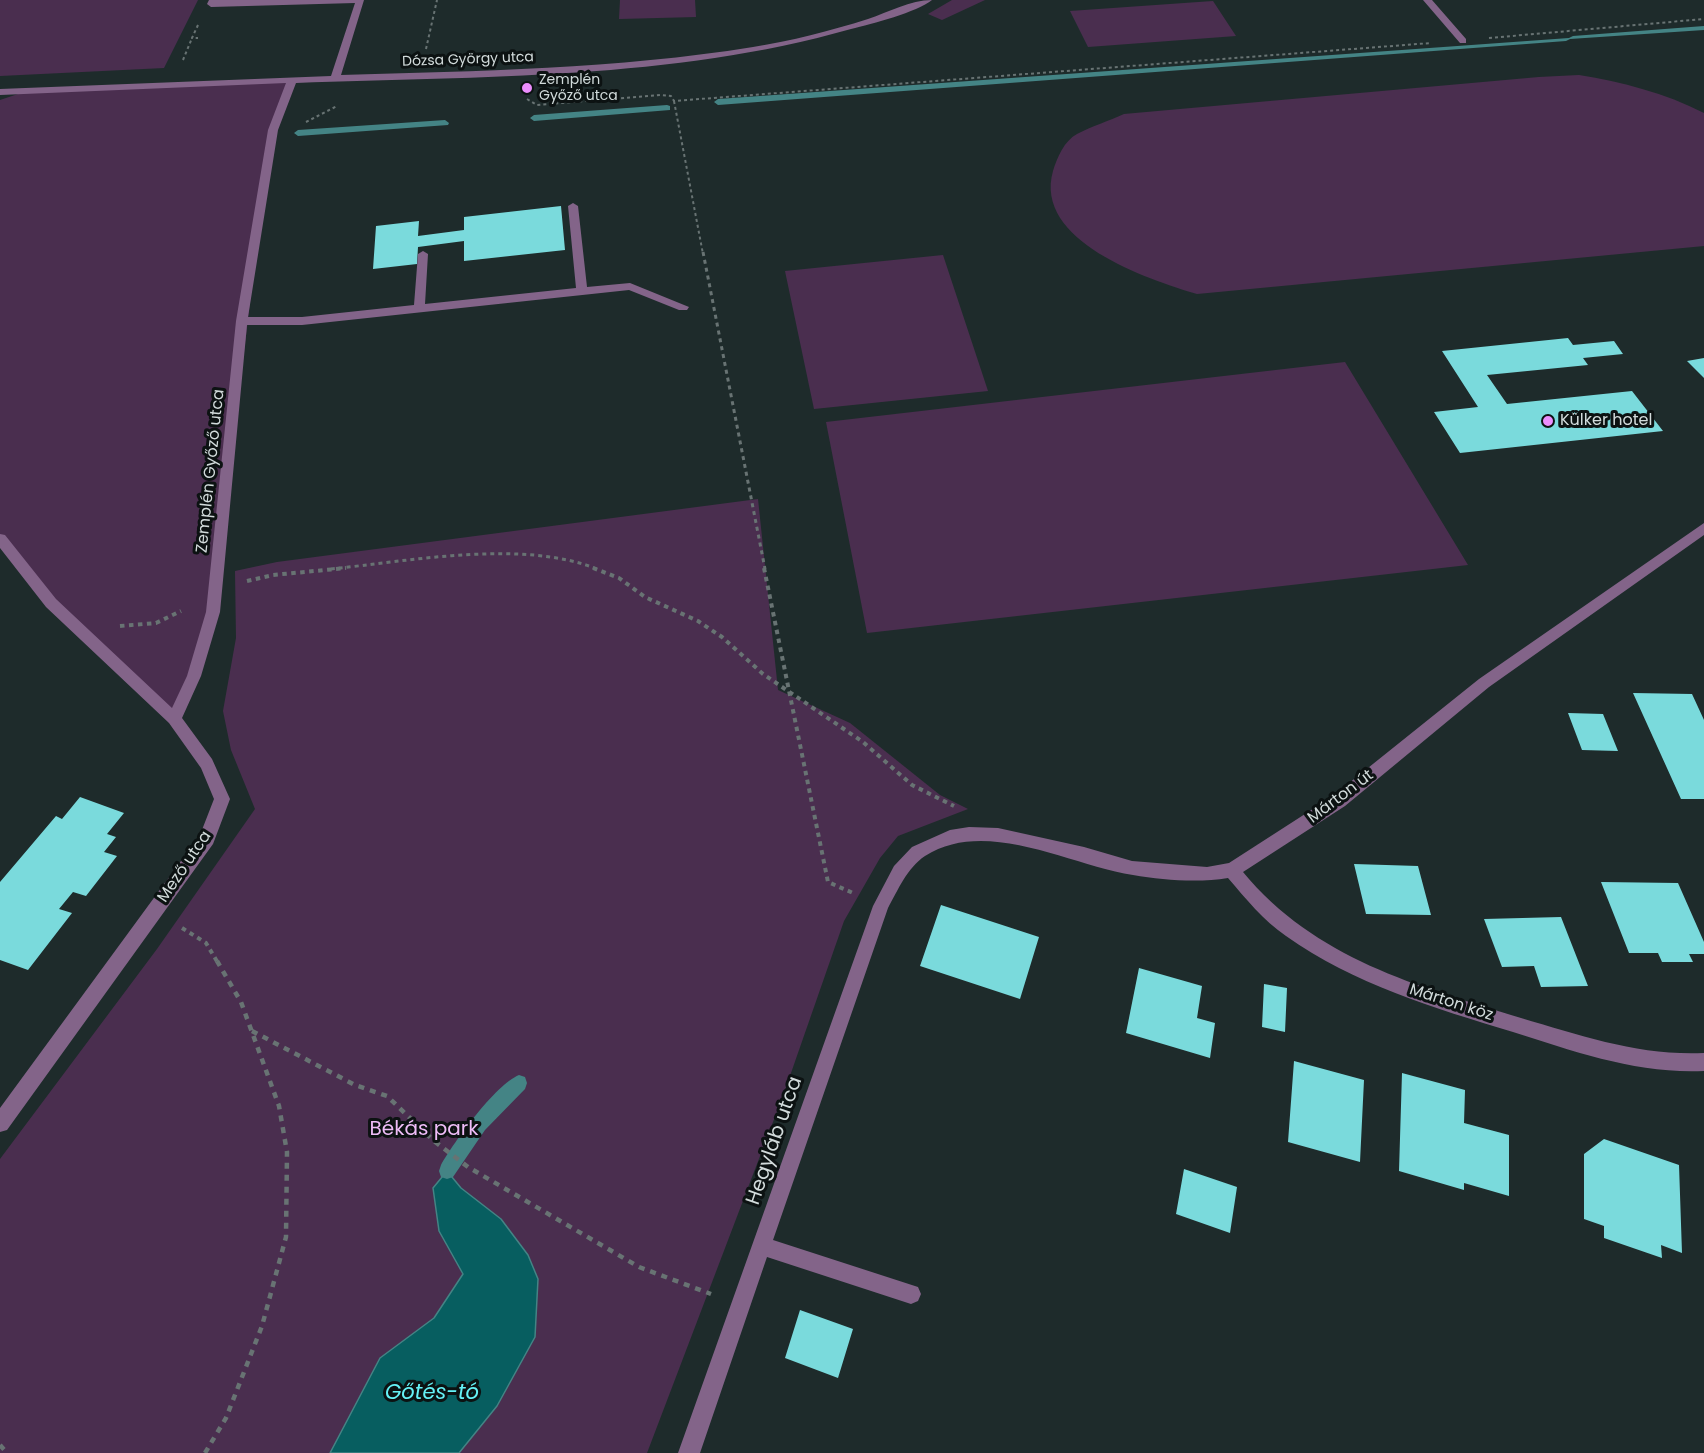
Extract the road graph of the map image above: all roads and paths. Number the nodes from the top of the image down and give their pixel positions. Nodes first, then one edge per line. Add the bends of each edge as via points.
1 (213, 0) edge
2 (360, 0) edge
3 (437, 0) edge
4 (928, 0) edge
5 (1427, 0) edge
6 (1704, 19) edge
7 (192, 38) dead end
8 (1463, 41) junction
9 (425, 54) dead end
10 (182, 63) dead end
11 (335, 79) junction
12 (292, 80) junction
13 (0, 92) edge
14 (523, 94) dead end
15 (674, 101) junction
16 (573, 206) dead end
17 (423, 254) dead end
18 (582, 292) junction
19 (683, 307) dead end
20 (419, 309) junction
21 (243, 321) junction
22 (1704, 528) edge
23 (0, 539) edge
24 (216, 585) junction
25 (215, 601) junction
26 (111, 627) dead end
27 (789, 692) junction
28 (174, 719) junction
29 (969, 834) junction
30 (918, 852) joint
31 (1232, 870) junction
32 (881, 906) junction
33 (156, 911) junction
34 (252, 1031) junction
35 (1704, 1062) edge
36 (0, 1123) edge
37 (762, 1246) junction
38 (911, 1294) dead end
39 (740, 1306) junction
40 (0, 1445) edge
41 (7, 1453) edge
42 (205, 1453) edge
43 (689, 1453) edge

1 - 2 street via 211,4
2 - 11 street
3 - 9 path
4 - 11 street, Dózsa György utca via 821,37 735,54 562,69
5 - 8 street
6 - 8 path
7 - 10 path
8 - 15 path
11 - 12 street, Dózsa György utca
12 - 13 street, Dózsa György utca
12 - 21 street, Zemplén Győző utca via 273,130
14 - 15 path via 537,105 660,95 671,96
15 - 27 path
16 - 18 street
17 - 20 street
18 - 19 street via 630,286
18 - 20 street
20 - 21 street via 303,321
21 - 24 street, Zemplén Győző utca
22 - 31 street, Márton út via 1484,683 1339,801
23 - 28 street, Mező utca via 51,603
24 - 25 street, Zemplén Győző utca
24 - 27 path via 273,575 470,555 543,556 582,562 698,621
25 - 26 path via 192,606 156,622
25 - 28 street, Zemplén Győző utca via 194,676
27 - 29 path via 862,742 912,785 972,817
27 - 32 path via 828,882
28 - 33 street, Mező utca via 207,764 222,799 207,839
29 - 30 street, Márton út via 950,837
29 - 31 street, Márton út via 998,836 1132,868 1207,874
30 - 32 street, Hegyláb utca via 900,871
31 - 35 street, Márton köz via 1261,907 1367,974 1616,1055 1664,1064
32 - 37 street, Hegyláb utca
33 - 34 path via 206,943 241,1002
33 - 36 street, Mező utca
34 - 39 path via 355,1085 387,1096 468,1167 639,1267
34 - 42 path via 279,1106 287,1152 286,1237 262,1326 226,1418
37 - 38 street
37 - 39 street, Hegyláb utca
39 - 43 street, Hegyláb utca
40 - 41 path

